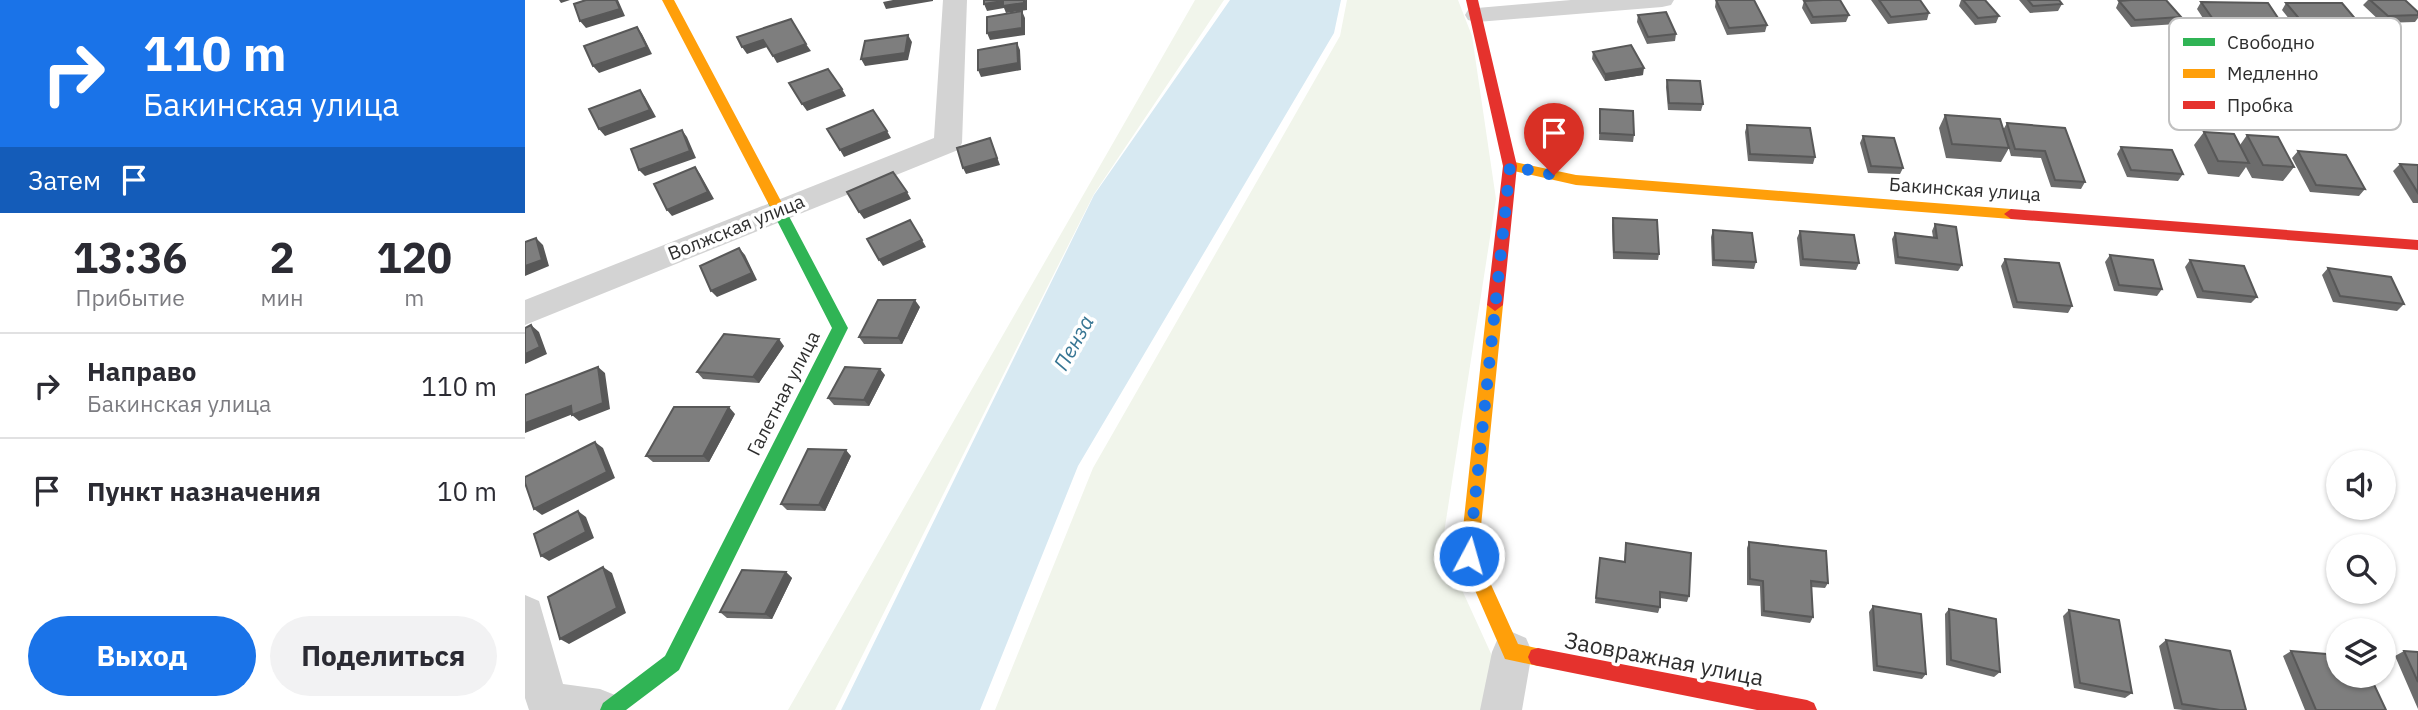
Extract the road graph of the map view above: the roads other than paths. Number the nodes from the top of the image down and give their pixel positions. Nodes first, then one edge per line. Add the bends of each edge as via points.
1 (669, 0) edge
2 (955, 0) edge
3 (1662, 0) edge
4 (1474, 7) edge
5 (1510, 166) junction
6 (777, 210) junction
7 (2418, 245) edge
8 (525, 313) edge
9 (525, 614) edge
10 (1512, 652) junction
11 (600, 710) edge
12 (610, 710) edge
13 (1501, 710) edge
14 (1807, 710) edge

1 - 6 street, Галетная улица
2 - 6 street, Волжская улица via 948,143
3 - 4 street
4 - 5 street
5 - 7 street, Бакинская улица via 1576,180
5 - 10 street via 1469,556
6 - 8 street, Волжская улица
6 - 12 street, Галетная улица via 840,327 672,663
9 - 11 street via 547,702
10 - 13 street
10 - 14 street, Заовражная улица

